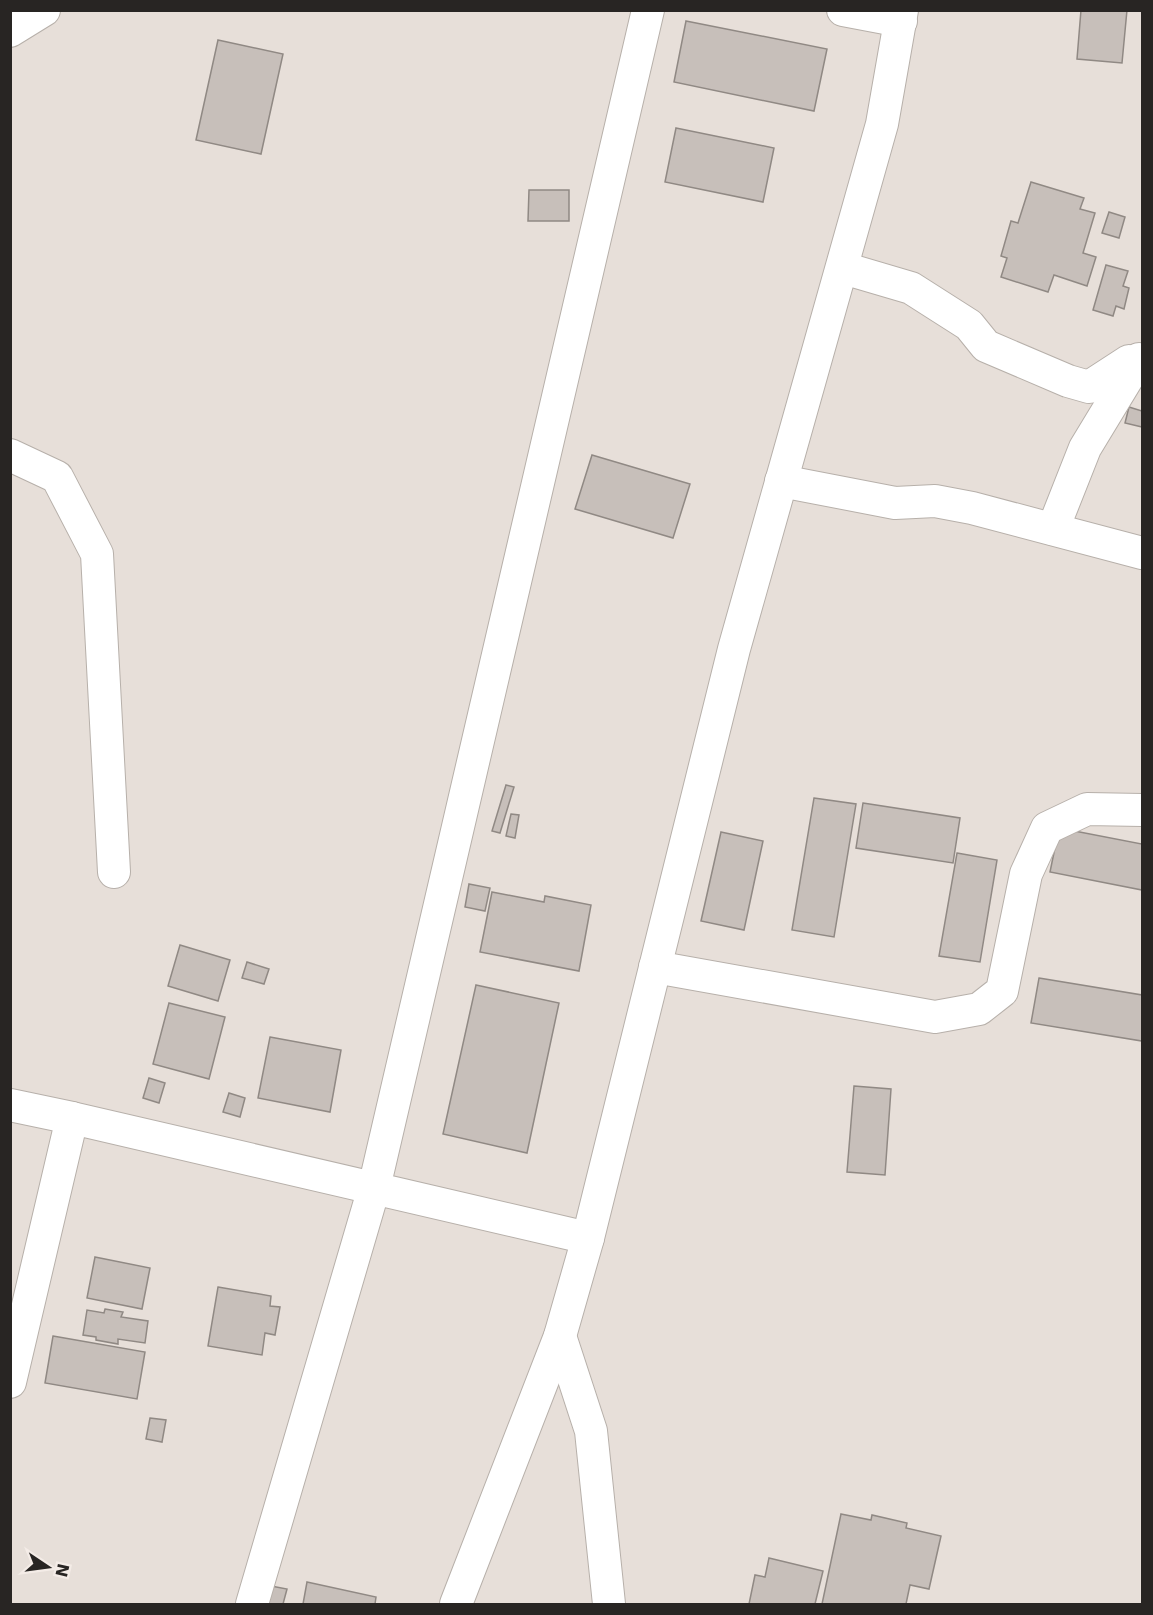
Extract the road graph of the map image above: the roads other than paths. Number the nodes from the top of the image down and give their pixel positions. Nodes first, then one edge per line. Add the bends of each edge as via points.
1 (44, 10) edge
2 (648, 10) edge
3 (843, 10) edge
4 (901, 16) edge
5 (10, 31) edge
6 (843, 268) junction
7 (1141, 359) edge
8 (10, 455) edge
9 (781, 481) junction
10 (1053, 529) junction
11 (1143, 553) edge
12 (1143, 810) edge
13 (114, 872) dead end
14 (656, 967) junction
15 (10, 1105) edge
16 (72, 1118) junction
17 (374, 1188) junction
18 (588, 1238) junction
19 (560, 1335) junction
20 (10, 1382) edge
21 (252, 1605) edge
22 (456, 1605) edge
23 (609, 1605) edge

1 - 5 street
2 - 17 street
3 - 4 street
4 - 6 street via 882,124
6 - 7 street via 911,288 969,325 986,346 1068,381 1089,387 1130,361
6 - 9 street
7 - 10 street via 1085,448
8 - 13 street via 57,477 97,554
9 - 10 street via 895,503 935,501
9 - 14 street via 734,649
10 - 11 street
12 - 14 street via 1087,809 1047,828 1026,874 1002,991 979,1009 935,1017
14 - 18 street
15 - 16 street
16 - 17 street
16 - 20 street
17 - 18 street
17 - 21 street
18 - 19 street
19 - 22 street
19 - 23 street via 591,1431

